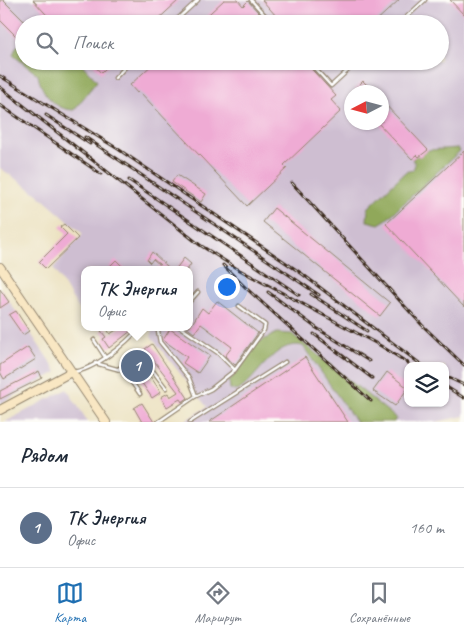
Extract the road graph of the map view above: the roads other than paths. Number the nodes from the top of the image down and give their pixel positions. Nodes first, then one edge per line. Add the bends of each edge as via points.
1 (198, 0) edge
2 (251, 0) edge
3 (425, 0) edge
4 (182, 15) edge
5 (265, 15) edge
6 (409, 15) edge
7 (123, 70) edge
8 (316, 70) edge
9 (348, 70) edge
10 (115, 78) dead end
11 (0, 267) edge
12 (198, 292) dead end
13 (193, 298) edge
14 (239, 306) dead end
15 (137, 331) edge
16 (158, 331) edge
17 (186, 331) edge
18 (94, 340) dead end
19 (105, 356) junction
20 (285, 362) dead end
21 (95, 363) junction
22 (118, 369) junction
23 (235, 370) junction
24 (72, 372) junction
25 (166, 388) dead end
26 (140, 394) dead end
27 (196, 396) junction
28 (0, 410) edge
29 (106, 422) edge
30 (158, 422) edge
31 (190, 422) edge

1 - 4 lane
2 - 5 lane
3 - 6 lane
7 - 10 lane
8 - 9 lane via 331,86
11 - 24 main road
12 - 13 lane
14 - 23 lane via 265,325
15 - 19 lane via 128,342
16 - 27 lane via 160,342 189,378
17 - 23 lane via 218,353
18 - 19 lane
19 - 21 lane
20 - 31 lane
21 - 22 lane
21 - 24 lane via 82,371
22 - 25 lane via 141,355
22 - 26 lane via 124,371
23 - 27 lane
24 - 28 main road
24 - 29 main road
27 - 30 lane

